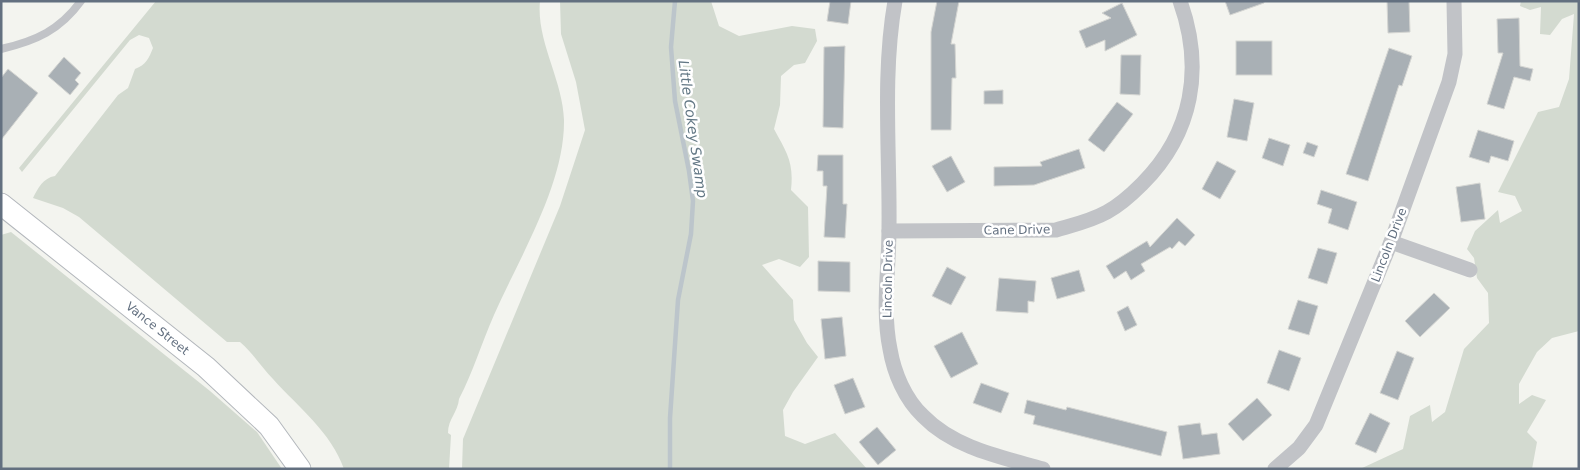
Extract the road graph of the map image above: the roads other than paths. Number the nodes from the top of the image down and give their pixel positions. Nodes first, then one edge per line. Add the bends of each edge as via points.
1 (81, 1) edge
2 (896, 1) edge
3 (1180, 1) edge
4 (1454, 1) edge
5 (1, 49) edge
6 (1, 204) edge
7 (890, 230) junction
8 (1391, 242) junction
9 (1470, 270) dead end
10 (300, 469) edge
11 (1043, 469) edge
12 (1275, 469) edge

1 - 5 lane via 69,18 52,31
2 - 7 street, Lincoln Drive via 889,40
3 - 7 street, Cane Drive via 1188,24 1192,56 1185,115 1174,145 1156,170 1132,194 1108,212 1056,230
4 - 8 street, Lincoln Drive via 1456,54 1449,82
6 - 10 street, Vance Street via 206,367 269,426
7 - 11 street, Lincoln Drive via 887,323 896,373 907,396 922,416 960,442
8 - 9 street
8 - 12 street, Lincoln Drive via 1316,425 1299,448

